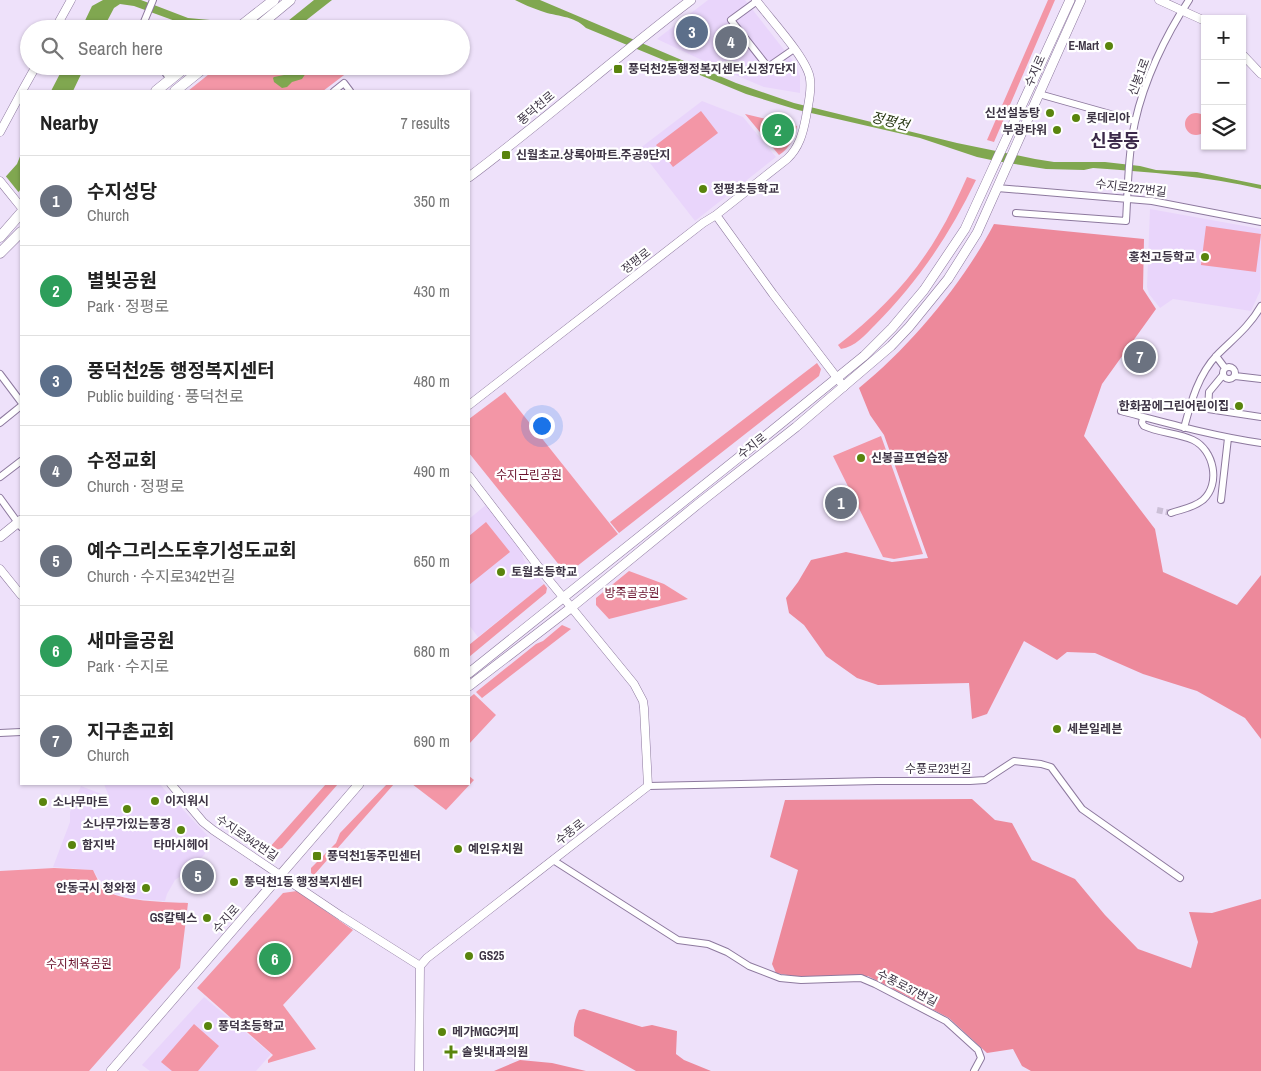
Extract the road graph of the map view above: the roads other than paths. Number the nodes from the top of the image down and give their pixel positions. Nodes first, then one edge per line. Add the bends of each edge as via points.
1 (71, 0) edge
2 (153, 0) edge
3 (274, 0) edge
4 (290, 0) edge
5 (691, 0) edge
6 (1070, 0) edge
7 (1081, 0) edge
8 (1087, 0) edge
9 (1160, 0) edge
10 (1189, 0) edge
11 (756, 1) edge
12 (1077, 9) junction
13 (1182, 10) junction
14 (1201, 19) edge
15 (60, 20) edge
16 (144, 20) edge
17 (248, 20) edge
18 (266, 20) edge
19 (794, 48) junction
20 (1246, 58) edge
21 (1261, 74) edge
22 (31, 75) edge
23 (167, 75) edge
24 (175, 75) edge
25 (195, 75) edge
26 (170, 79) junction
27 (23, 90) edge
28 (157, 90) edge
29 (176, 90) edge
30 (335, 90) edge
31 (349, 90) edge
32 (1039, 94) junction
33 (20, 96) edge
34 (1135, 121) junction
35 (0, 132) edge
36 (470, 176) edge
37 (0, 181) edge
38 (999, 184) junction
39 (1127, 198) junction
40 (19, 204) edge
41 (1016, 213) dead end
42 (20, 214) edge
43 (716, 215) junction
44 (1261, 222) edge
45 (20, 233) edge
46 (0, 237) edge
47 (0, 252) edge
48 (1261, 306) edge
49 (1216, 356) junction
50 (1225, 368) junction
51 (0, 374) edge
52 (1224, 375) junction
53 (1235, 376) junction
54 (836, 377) junction
55 (1261, 379) edge
56 (844, 386) junction
57 (20, 403) edge
58 (470, 404) edge
59 (20, 405) edge
60 (1121, 411) dead end
61 (1143, 417) junction
62 (1261, 417) edge
63 (0, 423) edge
64 (1184, 428) junction
65 (1228, 438) junction
66 (1261, 443) edge
67 (20, 462) edge
68 (0, 477) edge
69 (470, 477) edge
70 (0, 498) edge
71 (1221, 500) dead end
72 (1171, 513) tunnel mouth
73 (20, 523) edge
74 (0, 537) edge
75 (0, 570) edge
76 (20, 594) edge
77 (564, 597) junction
78 (572, 607) junction
79 (470, 672) edge
80 (470, 685) edge
81 (20, 732) edge
82 (0, 733) edge
83 (172, 785) edge
84 (358, 785) edge
85 (648, 786) junction
86 (553, 860) junction
87 (281, 875) junction
88 (1180, 878) dead end
89 (420, 966) junction
90 (111, 1071) edge
91 (419, 1071) edge
92 (974, 1071) edge

1 - 15 street
2 - 16 street
3 - 17 main road
4 - 18 main road
5 - 36 main road, 풍덕천로
6 - 54 main road, 수지로 via 965,228 924,290 892,328
7 - 12 main road, 수지로
8 - 12 main road
9 - 13 street
10 - 13 street, 신봉1로
11 - 19 street
11 - 19 street via 731,20 768,67
12 - 32 main road, 수지로
13 - 14 street
13 - 34 street, 신봉1로 via 1152,72
19 - 43 street, 정평로 via 808,68 811,83 798,143 791,155
20 - 21 street
22 - 27 street
23 - 26 street
24 - 26 main road
25 - 29 main road
26 - 28 main road
30 - 31 street via 344,83
32 - 34 street
32 - 38 main road, 수지로
33 - 35 street
34 - 39 street, 신봉1로
37 - 40 street
38 - 39 street, 수지로227번길
38 - 56 main road, 수지로 via 977,233 948,279 891,346
39 - 41 street via 1126,221
39 - 44 street, 수지로227번길
42 - 46 main road
43 - 54 street
43 - 58 street, 정평로
45 - 47 main road
48 - 49 street via 1254,319
49 - 50 street
49 - 64 street via 1200,379
50 - 52 street
50 - 53 street via 1234,368
51 - 57 street
52 - 53 street via 1230,379
52 - 62 street via 1209,392 1208,409
53 - 55 street
54 - 56 street
54 - 77 main road, 수지로
56 - 78 main road, 수지로
59 - 63 street
60 - 61 street
61 - 64 street
61 - 72 street via 1144,426 1196,442 1212,463 1212,482 1205,497 1190,508
64 - 65 street
65 - 66 street
65 - 71 street
67 - 68 street
69 - 77 street
70 - 73 street
73 - 74 main road
75 - 76 street
77 - 78 street
77 - 79 main road, 수지로
78 - 80 main road, 수지로
78 - 85 street via 628,675 643,701
81 - 82 street
83 - 87 street, 수지로342번길 via 208,826
84 - 87 main road, 수지로
85 - 86 street, 수풍로
85 - 88 street, 수풍로23번길 via 970,781 985,780 1014,761 1041,764 1050,767 1082,809
86 - 89 street, 수풍로
86 - 92 street, 수풍로37번길 via 678,940 708,944 748,966 780,978 860,978 875,984 946,1021 978,1050 981,1058
87 - 89 street, 수지로342번길
87 - 90 main road, 수지로
89 - 91 street

